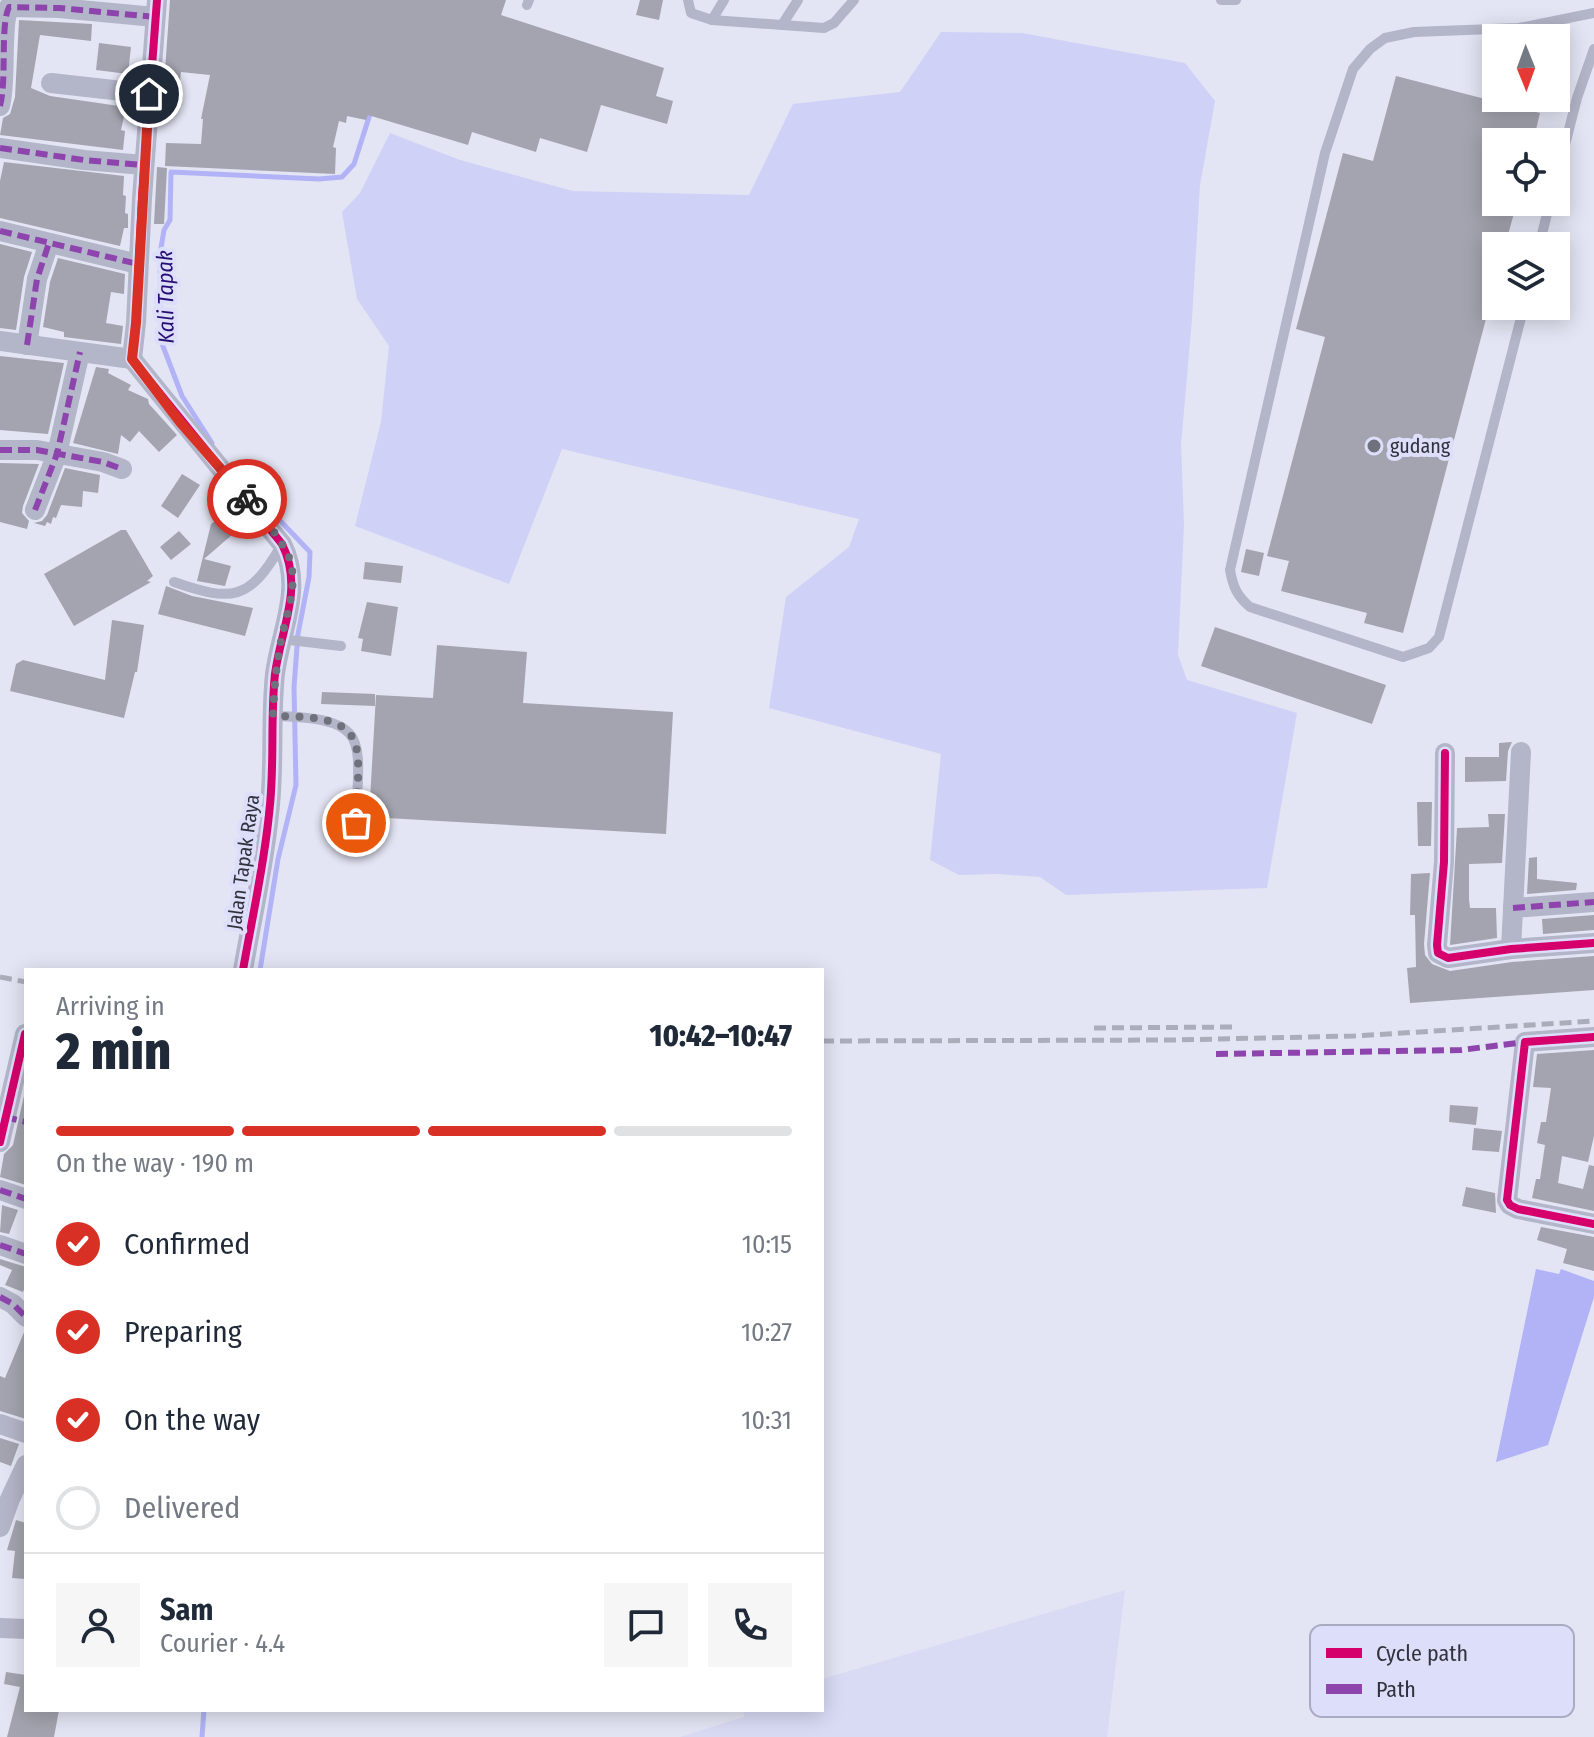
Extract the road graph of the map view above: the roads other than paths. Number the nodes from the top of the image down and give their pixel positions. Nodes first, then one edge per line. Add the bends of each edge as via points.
1 (688, 0) edge
2 (724, 0) edge
3 (798, 0) edge
4 (854, 0) edge
5 (1221, 0) edge
6 (1236, 0) edge
7 (156, 9) edge
8 (1594, 13) edge
9 (712, 20) junction
10 (782, 25) junction
11 (1594, 49) edge
12 (51, 83) dead end
13 (149, 94) junction
14 (0, 106) edge
15 (1569, 128) edge
16 (0, 148) edge
17 (144, 165) junction
18 (0, 231) edge
19 (49, 243) junction
20 (138, 264) junction
21 (1520, 320) edge
22 (0, 341) edge
23 (27, 345) junction
24 (80, 352) junction
25 (132, 359) junction
26 (0, 450) edge
27 (57, 454) junction
28 (122, 469) dead end
29 (35, 510) dead end
30 (282, 544) junction
31 (174, 582) dead end
32 (285, 639) junction
33 (341, 646) dead end
34 (277, 716) junction
35 (1521, 752) dead end
36 (1445, 753) dead end
37 (356, 823) dead end
38 (1594, 902) edge
39 (1513, 908) junction
40 (1594, 943) edge
41 (1511, 949) junction
42 (243, 968) edge
43 (1594, 1037) edge
44 (24, 1038) edge
45 (5, 1117) junction
46 (24, 1122) edge
47 (0, 1142) edge
48 (0, 1190) edge
49 (24, 1198) edge
50 (1594, 1224) edge
51 (0, 1245) edge
52 (24, 1253) edge
53 (0, 1297) edge
54 (24, 1315) edge
55 (0, 1424) edge
56 (24, 1432) edge
57 (24, 1469) edge
58 (0, 1527) edge
59 (0, 1620) edge
60 (0, 1628) edge
61 (24, 1629) edge
62 (0, 1637) edge

1 - 9 lane via 691,13
2 - 9 lane
3 - 10 lane
4 - 10 lane via 824,28
5 - 6 lane
7 - 13 street
7 - 14 street via 9,7 3,23
8 - 21 lane via 1519,28 1385,38 1353,69 1325,153 1230,570 1239,598 1250,607 1403,657 1429,648 1439,637
9 - 10 lane
11 - 15 lane
12 - 13 street
13 - 17 street
16 - 17 street
17 - 20 street
18 - 19 street
19 - 20 street
19 - 23 street via 37,279
20 - 25 street
22 - 23 street
23 - 24 street
24 - 25 street
24 - 27 street
25 - 30 street, Jalan Tapak Raya
26 - 27 street
27 - 28 street
27 - 29 street
30 - 31 lane via 265,573 228,596
30 - 32 street, Jalan Tapak Raya via 293,578
32 - 33 lane
32 - 34 street, Jalan Tapak Raya via 275,675
34 - 37 lane via 321,718 353,735 359,750
34 - 42 street, Jalan Tapak Raya via 270,813
35 - 39 street
36 - 41 street via 1437,951 1448,958
38 - 39 street
39 - 41 street
40 - 41 street
43 - 50 street via 1525,1042 1507,1200 1518,1209
44 - 45 street
45 - 46 street
45 - 47 street
48 - 49 street
51 - 52 street
53 - 54 street
55 - 56 street
57 - 58 street
59 - 60 street
60 - 61 street
60 - 62 street

